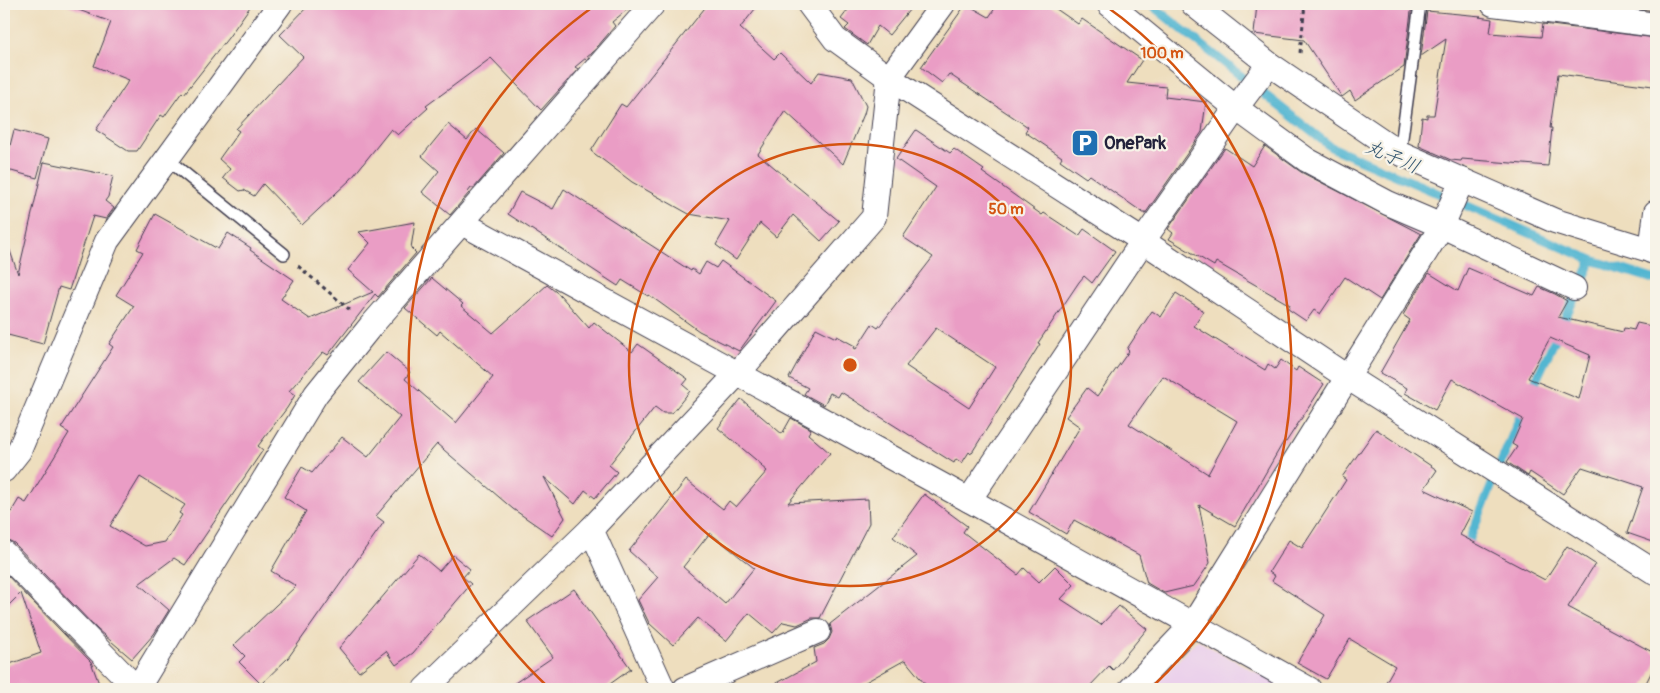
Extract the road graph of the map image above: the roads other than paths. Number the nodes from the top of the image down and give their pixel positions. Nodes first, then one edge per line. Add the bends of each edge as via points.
1 (280, 4) edge
2 (652, 4) edge
3 (809, 4) edge
4 (943, 4) edge
5 (1109, 4) edge
6 (1193, 4) edge
7 (1420, 4) edge
8 (1493, 4) edge
9 (1656, 25) edge
10 (1270, 64) junction
11 (889, 78) junction
12 (1236, 108) junction
13 (1400, 153) junction
14 (167, 158) junction
15 (1462, 180) junction
16 (1656, 212) edge
17 (462, 223) junction
18 (1442, 226) junction
19 (1143, 241) junction
20 (1654, 251) edge
21 (284, 254) road end
22 (1574, 288) dead end
23 (738, 373) junction
24 (1347, 377) junction
25 (4, 470) edge
26 (970, 500) junction
27 (591, 528) junction
28 (4, 553) edge
29 (1656, 573) edge
30 (1193, 624) junction
31 (818, 631) dead end
32 (425, 689) edge
33 (663, 689) edge
34 (686, 689) edge
35 (1131, 689) edge
36 (1309, 689) edge

1 - 14 street
2 - 17 street
3 - 11 street via 835,39
4 - 11 street
5 - 12 street
6 - 10 street
7 - 13 lane
8 - 9 street
10 - 12 street
10 - 13 street
11 - 19 street
11 - 23 street via 874,217
12 - 18 street via 1307,160 1388,203
12 - 19 street
13 - 15 street
14 - 21 lane
14 - 25 street via 107,241 19,451
15 - 18 street
15 - 20 street via 1555,220
16 - 20 street
17 - 23 street
17 - 28 street via 316,394 137,689
18 - 22 street
18 - 24 street
19 - 24 street
19 - 26 street
23 - 26 street
23 - 27 street
24 - 29 street
24 - 30 street
26 - 30 street
27 - 32 street
27 - 33 street
30 - 35 street
30 - 36 street
31 - 34 street

